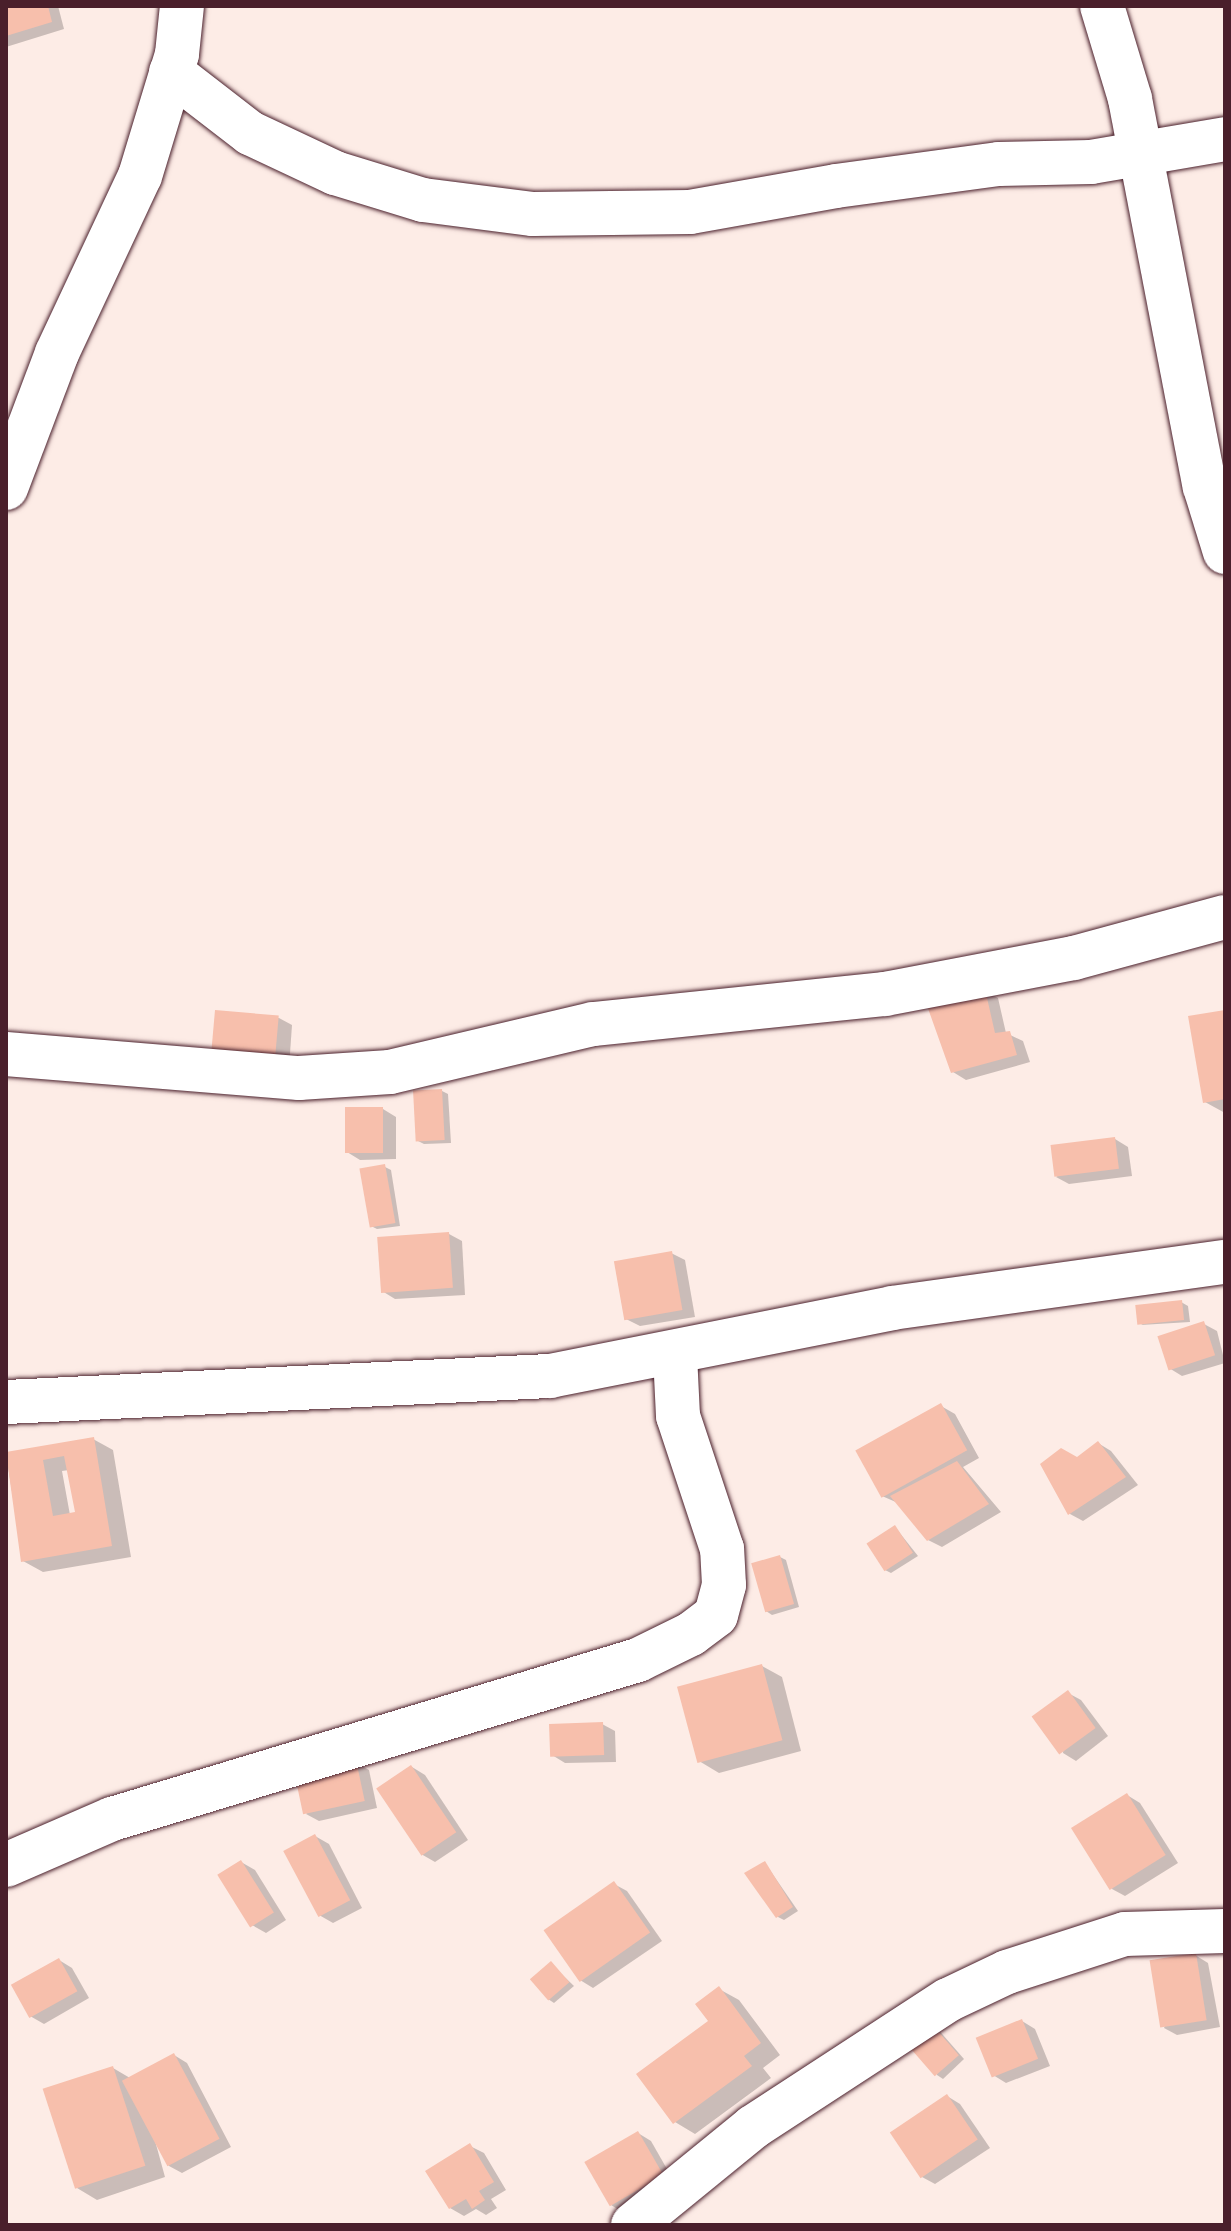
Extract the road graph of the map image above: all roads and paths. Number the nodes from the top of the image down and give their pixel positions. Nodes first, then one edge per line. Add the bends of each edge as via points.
1 (182, 6) edge
2 (1102, 6) edge
3 (171, 72) junction
4 (1225, 139) edge
5 (1140, 154) junction
6 (6, 488) edge
7 (1225, 552) edge
8 (1225, 917) edge
9 (6, 1054) edge
10 (1225, 1262) edge
11 (675, 1354) junction
12 (6, 1402) edge
13 (6, 1865) edge
14 (1225, 1931) edge
15 (633, 2225) edge

1 - 3 street
2 - 5 street
3 - 5 street via 250,133 335,173 423,200 533,214 690,212 999,164 1091,162
3 - 6 street via 140,176 57,353
4 - 5 street
5 - 7 street via 1205,487
8 - 9 street via 1074,958 885,994 593,1024 390,1072 299,1078
10 - 11 street via 892,1308
11 - 12 street via 550,1376
11 - 13 street via 678,1416 722,1549 724,1585 716,1615 638,1660 112,1819
14 - 15 street via 1125,1934 1007,1972 948,2000 753,2127

